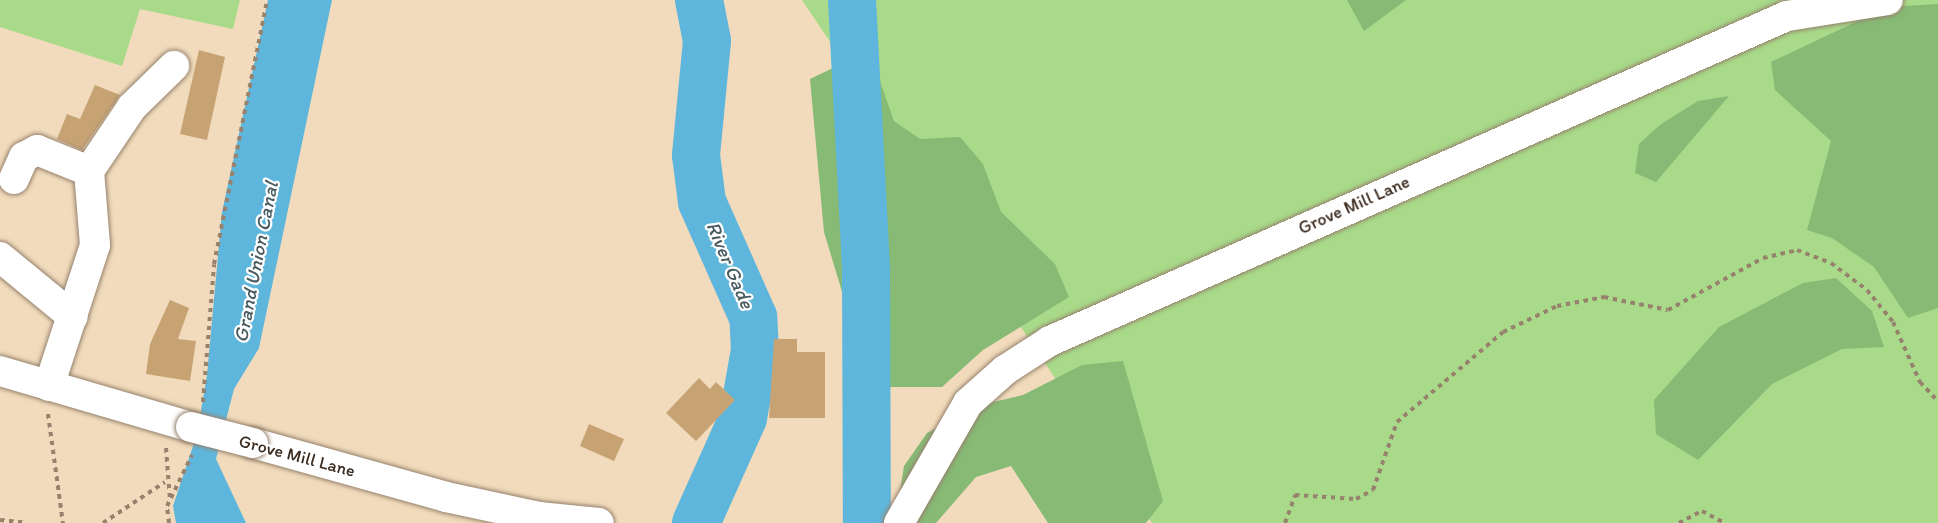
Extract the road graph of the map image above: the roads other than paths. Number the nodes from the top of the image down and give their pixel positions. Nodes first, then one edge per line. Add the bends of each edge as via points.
1 (1888, 0) edge
2 (174, 66) dead end
3 (88, 171) junction
4 (14, 179) dead end
5 (0, 257) edge
6 (73, 317) junction
7 (0, 371) edge
8 (49, 386) junction
9 (598, 523) edge
10 (899, 523) edge

1 - 10 street, Grove Mill Lane via 1787,16 1050,341 1005,370 968,403
2 - 3 street via 132,107
3 - 4 street via 37,150 24,157
3 - 6 street via 95,244
5 - 6 street
6 - 8 street
7 - 8 street, Grove Mill Lane
8 - 9 street, Grove Mill Lane, bridge via 446,497 539,518

